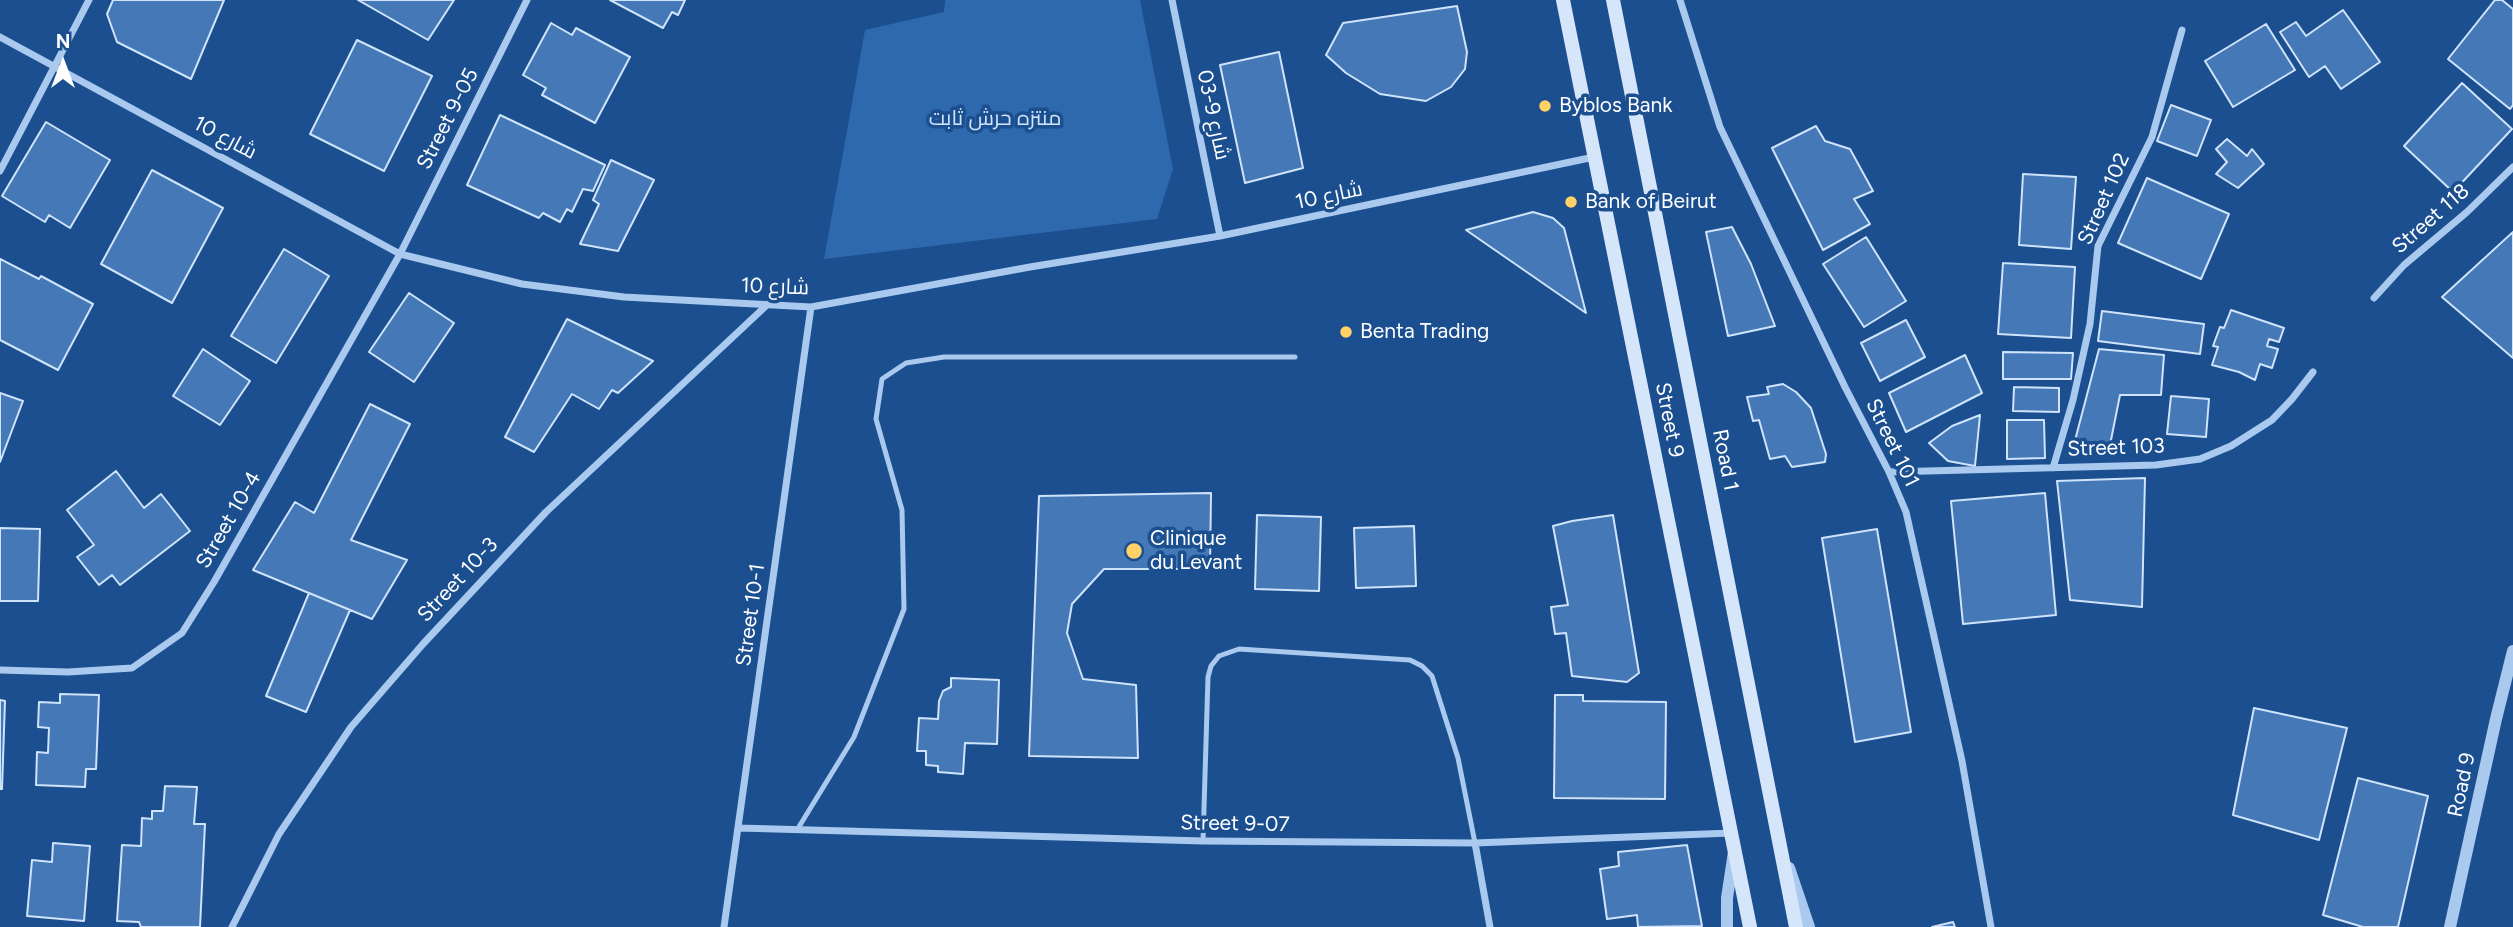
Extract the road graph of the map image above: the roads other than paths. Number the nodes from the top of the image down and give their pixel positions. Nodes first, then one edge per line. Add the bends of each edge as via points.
1 (89, 0) edge
2 (527, 0) edge
3 (1172, 0) edge
4 (1563, 0) edge
5 (1614, 0) edge
6 (1680, 0) edge
7 (2182, 30) dead end
8 (0, 37) edge
9 (55, 66) junction
10 (1594, 157) junction
11 (2513, 167) edge
12 (0, 171) edge
13 (1220, 236) junction
14 (400, 254) junction
15 (2374, 299) dead end
16 (768, 304) junction
17 (811, 307) junction
18 (1296, 358) dead end
19 (2313, 372) dead end
20 (2053, 468) junction
21 (1889, 472) junction
22 (2513, 651) edge
23 (0, 670) edge
24 (739, 828) junction
25 (797, 830) junction
26 (1731, 833) junction
27 (1779, 839) junction
28 (1203, 841) junction
29 (1475, 844) junction
30 (1734, 849) junction
31 (232, 927) edge
32 (724, 927) edge
33 (1490, 927) edge
34 (1727, 927) edge
35 (1750, 927) edge
36 (1796, 927) edge
37 (1809, 927) edge
38 (1991, 927) edge
39 (2450, 927) edge

1 - 9 street
2 - 14 street, Street 9-05
3 - 13 street, شارع 9-03
4 - 10 main road, Street 9
5 - 27 main road, Road 1
6 - 21 street, Street 101 via 1720,127
7 - 20 street, Street 102 via 2152,137 2098,246 2090,324
8 - 9 street, شارع 10
9 - 12 street
9 - 14 street, شارع 10
10 - 13 street, شارع 10
10 - 26 main road, Street 9
11 - 15 street, Street 118 via 2404,265
13 - 17 street, شارع 10
14 - 16 street, شارع 10 via 522,284 624,298
14 - 23 street, Street 10-4 via 182,633 132,667 68,672
16 - 17 street, شارع 10
16 - 31 street, Street 10-3 via 545,512 351,727 279,834
17 - 24 street, Street 10-1
18 - 25 lane via 944,358 906,363 882,379 876,419 902,510 904,608 854,737
19 - 20 street, Street 103 via 2272,420 2200,459
20 - 21 street, Street 103
21 - 38 street, Street 101 via 1906,512 1962,761
22 - 39 street, Road 9
24 - 25 street, Street 9-07
24 - 32 street, Street 10-1
25 - 28 street, Street 9-07
26 - 29 street, Street 9-07
26 - 30 main road, Street 9
27 - 36 main road, Road 1
27 - 37 street
28 - 29 street, Street 9-07
28 - 29 lane via 1208,677 1219,656 1239,649 1410,660 1422,666 1432,676 1458,758
29 - 33 street
30 - 34 street, Street 9
30 - 35 main road, Street 9

